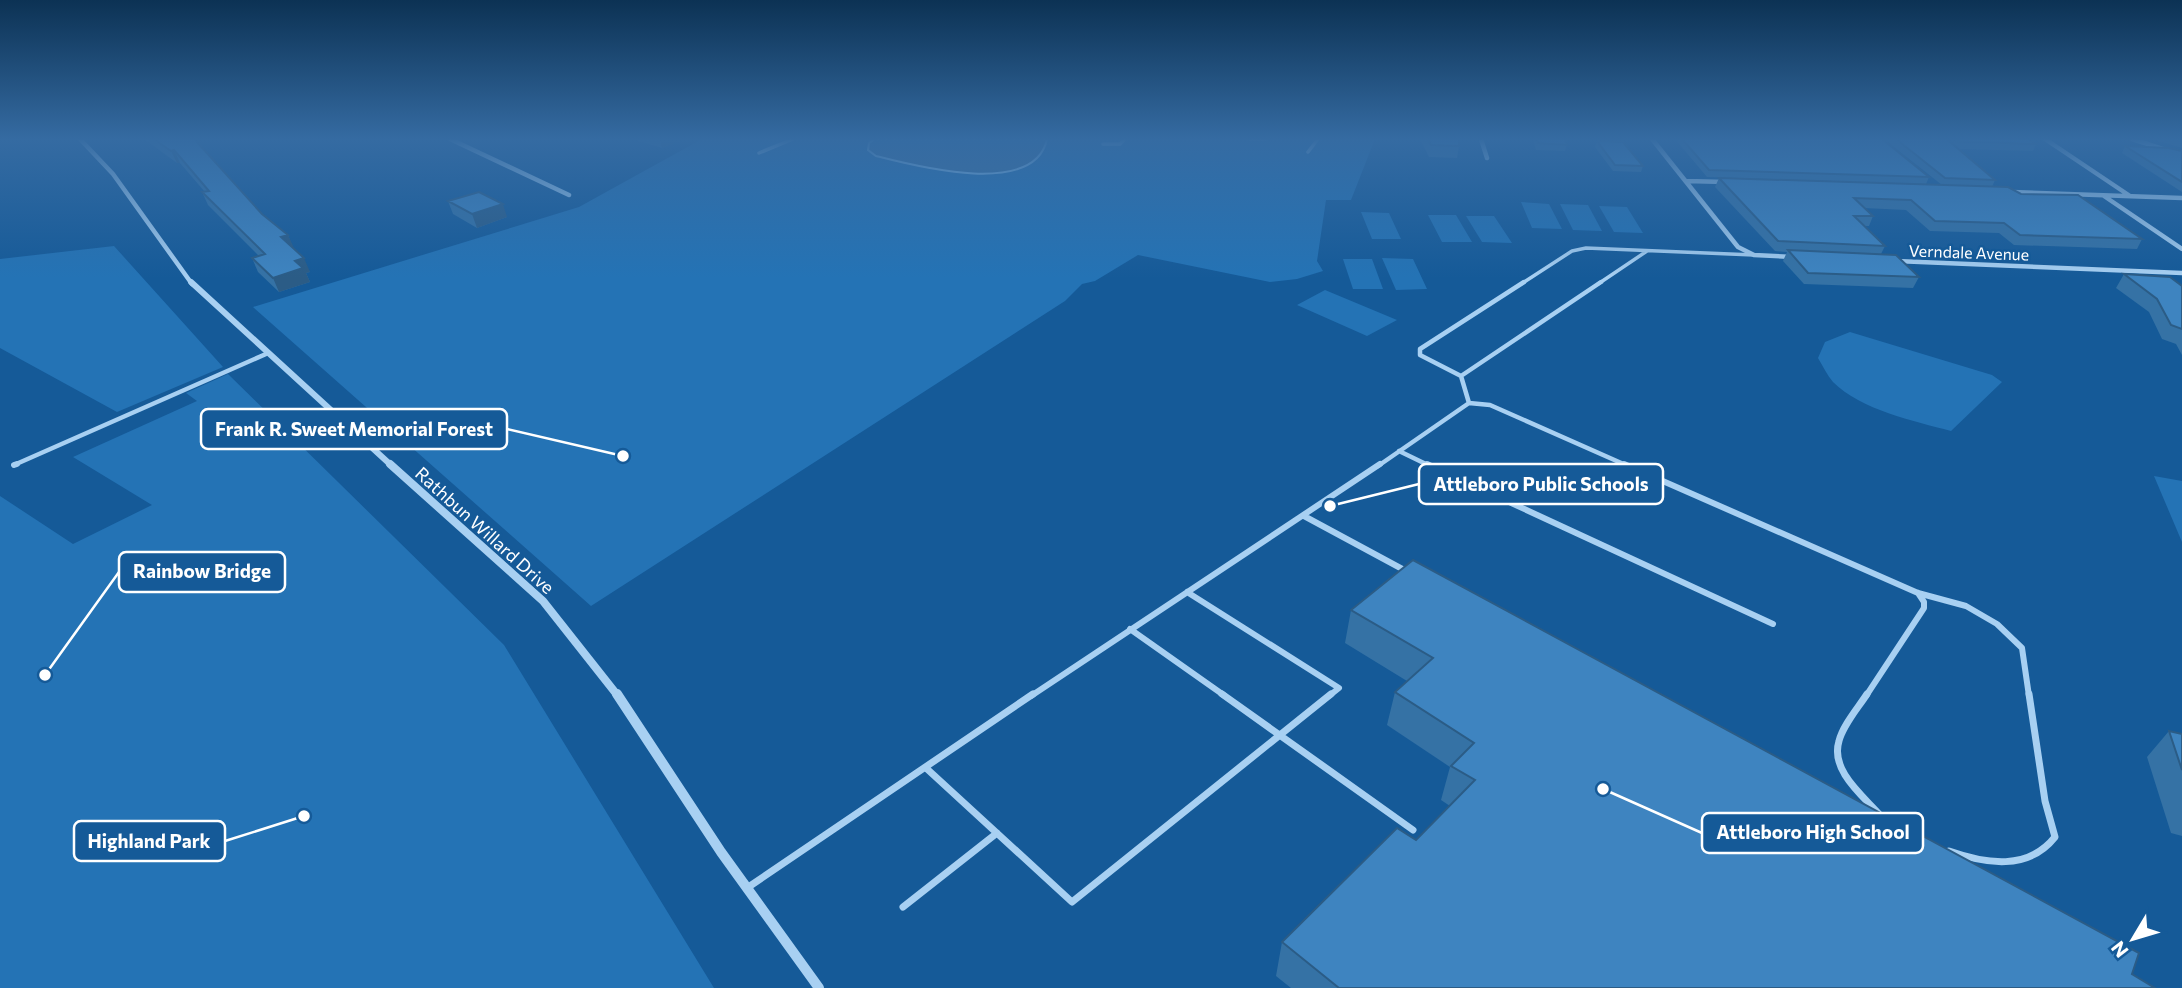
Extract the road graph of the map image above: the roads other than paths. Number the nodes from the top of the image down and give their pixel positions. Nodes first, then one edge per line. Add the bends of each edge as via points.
1 (122, 185) edge
2 (548, 185) edge
3 (1688, 185) edge
4 (2113, 185) edge
5 (2008, 192) edge
6 (569, 195) dead end
7 (2103, 196) junction
8 (2130, 197) junction
9 (2182, 198) edge
10 (2182, 249) edge
11 (1647, 251) junction
12 (1754, 256) junction
13 (1799, 257) edge
14 (1894, 261) edge
15 (2182, 273) edge
16 (266, 354) junction
17 (1461, 376) junction
18 (1469, 403) junction
19 (1399, 451) junction
20 (14, 466) dead end
21 (1304, 516) junction
22 (1413, 575) edge
23 (1187, 592) junction
24 (1919, 593) junction
25 (1773, 624) dead end
26 (1130, 629) junction
27 (1281, 735) junction
28 (926, 768) junction
29 (1891, 822) edge
30 (1413, 830) dead end
31 (997, 833) junction
32 (1937, 846) edge
33 (747, 888) junction
34 (903, 907) dead end
35 (819, 988) edge

1 - 16 street, Rathbun Willard Drive via 197,290
2 - 6 street
3 - 12 street via 1738,247
4 - 8 street
5 - 7 street
7 - 8 street
7 - 10 street
8 - 9 street
11 - 12 lane
11 - 17 lane
11 - 17 lane via 1572,251 1420,349 1420,355
12 - 13 street
14 - 15 street, Verndale Avenue
16 - 20 lane
16 - 33 street, Rathbun Willard Drive via 543,601 617,695
17 - 18 lane
18 - 19 lane
18 - 24 lane via 1490,405
19 - 21 lane
19 - 25 lane
21 - 22 lane
21 - 23 lane
23 - 26 lane
23 - 27 lane via 1339,688
24 - 29 lane via 1924,608 1839,739 1837,751 1846,778
24 - 32 lane via 1966,606 1997,624 2022,648 2045,801 2055,837 2035,858 2007,862 1972,860
26 - 27 lane
26 - 28 lane
27 - 30 lane
27 - 31 lane via 1072,902
28 - 31 lane
28 - 33 lane
31 - 34 lane
33 - 35 street, Rathbun Willard Drive

